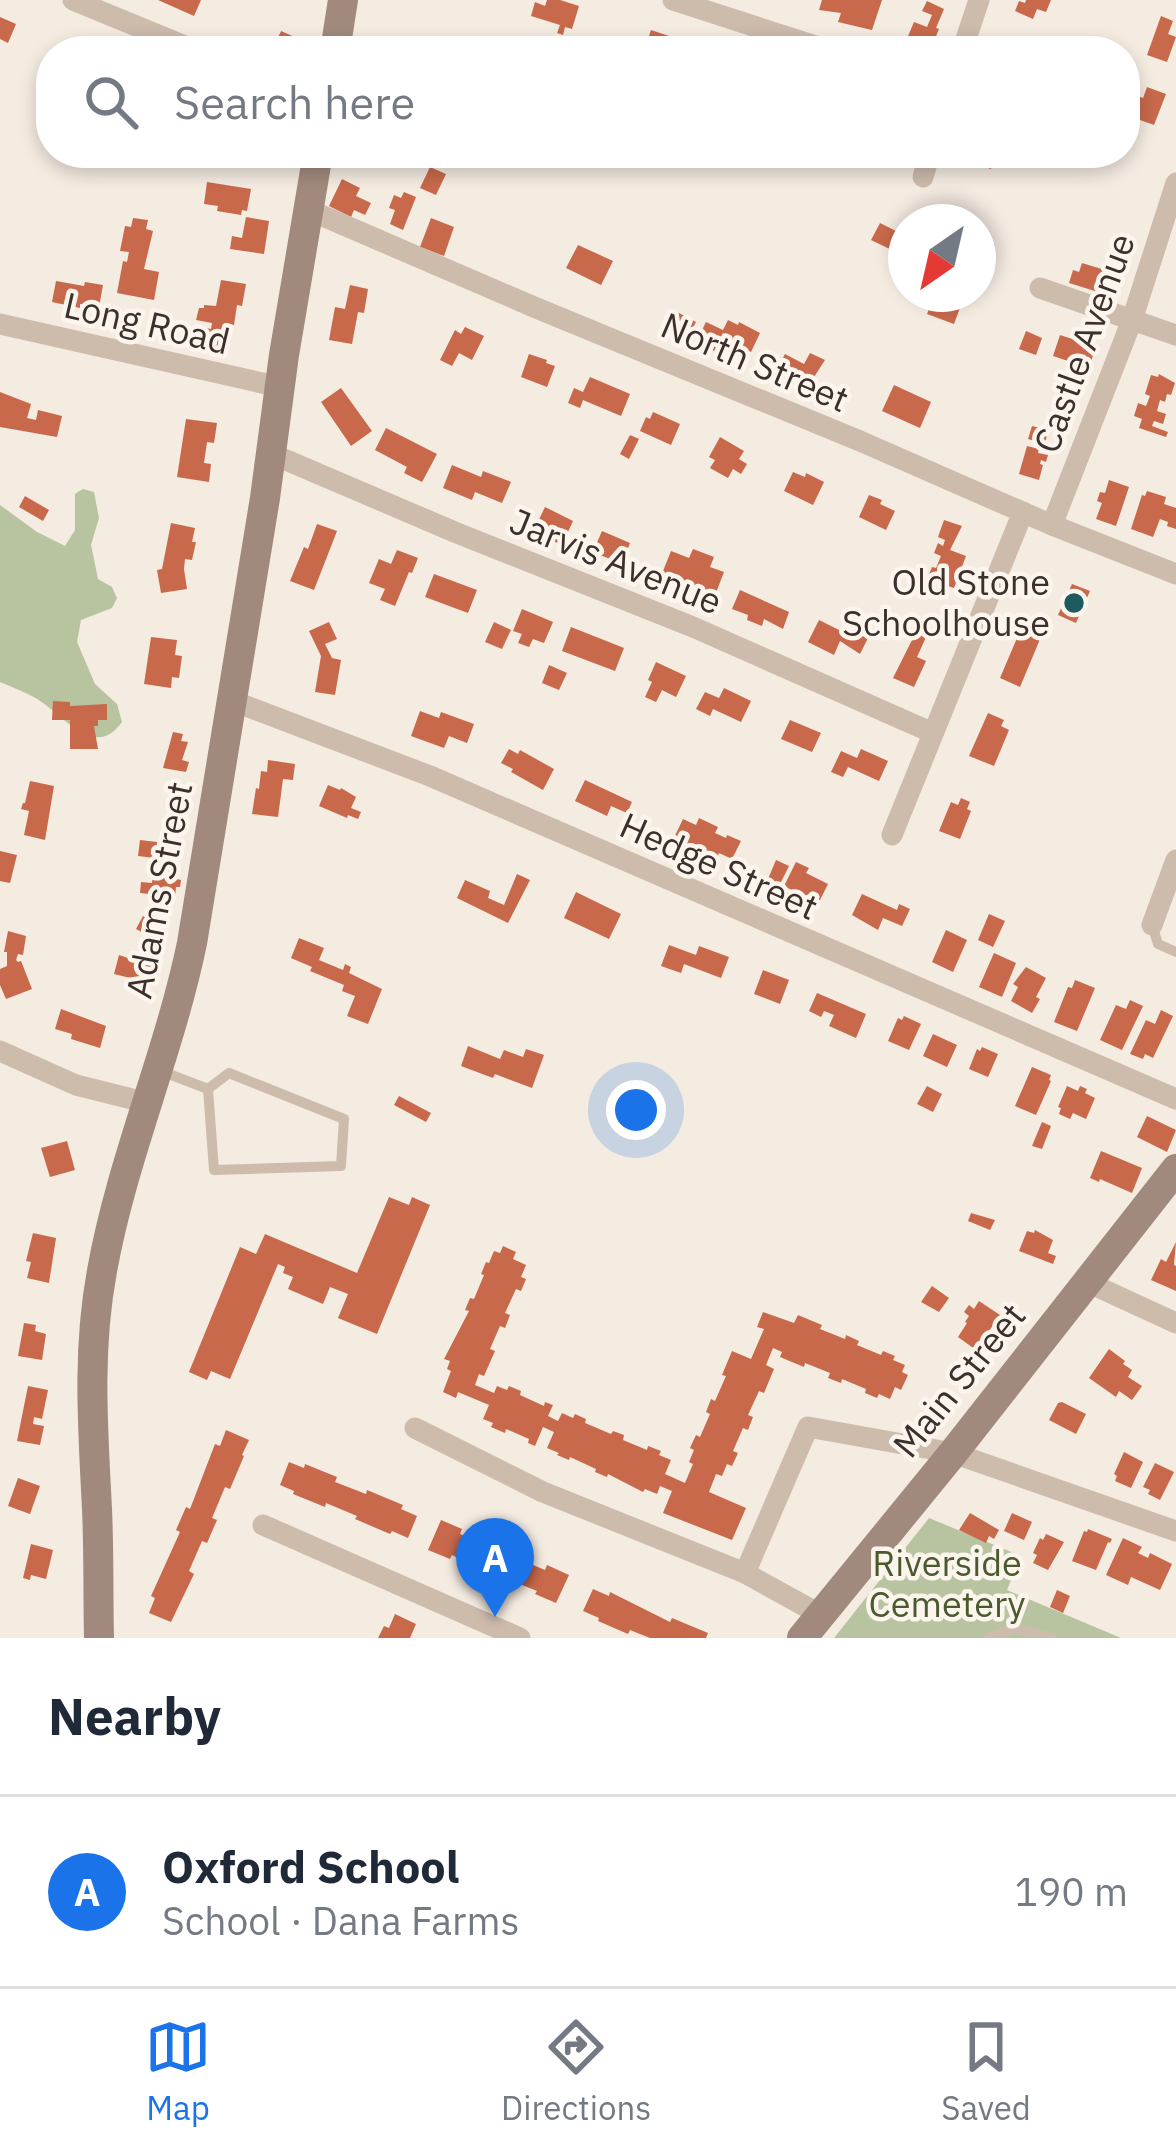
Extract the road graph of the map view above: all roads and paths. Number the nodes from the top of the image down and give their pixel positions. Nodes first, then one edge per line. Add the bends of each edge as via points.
1 (73, 0) edge
2 (343, 0) edge
3 (673, 0) edge
4 (979, 0) edge
5 (161, 36) edge
6 (337, 36) edge
7 (785, 36) edge
8 (967, 36) edge
9 (316, 168) edge
10 (925, 168) edge
11 (922, 177) dead end
12 (1176, 183) edge
13 (309, 210) junction
14 (1040, 288) dead end
15 (1132, 320) junction
16 (0, 324) edge
17 (1176, 335) edge
18 (280, 387) junction
19 (272, 454) junction
20 (1023, 512) junction
21 (1052, 525) junction
22 (1176, 574) edge
23 (233, 701) junction
24 (933, 733) junction
25 (892, 835) dead end
26 (1176, 860) edge
27 (1153, 925) joint
28 (1176, 952) edge
29 (0, 1052) edge
30 (158, 1070) junction
31 (208, 1089) junction
32 (1176, 1099) edge
33 (148, 1103) junction
34 (1176, 1169) edge
35 (1087, 1282) junction
36 (1176, 1323) edge
37 (415, 1428) dead end
38 (953, 1453) junction
39 (263, 1525) dead end
40 (1176, 1531) edge
41 (745, 1573) junction
42 (812, 1626) edge
43 (99, 1638) edge
44 (520, 1638) edge
45 (988, 1638) edge
46 (1051, 1638) edge

1 - 5 street
2 - 6 main road
3 - 7 street
4 - 8 street
9 - 13 main road, Adams Street
10 - 11 street
12 - 15 street, Castle Avenue
13 - 18 main road, Adams Street
13 - 20 street, North Street
14 - 15 street
15 - 17 street
15 - 21 street, Castle Avenue
16 - 18 street, Long Road
18 - 19 main road, Adams Street
19 - 23 main road, Adams Street
19 - 24 street, Jarvis Avenue
20 - 21 street, North Street
20 - 24 street
21 - 22 street, North Street
23 - 30 main road, Adams Street via 192,943
23 - 32 street, Hedge Street via 430,776
24 - 25 street
26 - 27 street
27 - 28 lane via 1158,944
29 - 33 street via 76,1085
30 - 31 lane
30 - 33 main road, Adams Street
31 - 31 lane via 214,1170 341,1166 344,1119 229,1073
33 - 43 main road, Adams Street via 106,1248 93,1339
34 - 35 main road, Main Street
35 - 36 street
35 - 38 main road, Main Street
37 - 41 street via 544,1492
38 - 40 street
38 - 41 street via 808,1427
38 - 42 main road, Main Street
39 - 44 street
41 - 42 street
45 - 46 lane via 1015,1628

